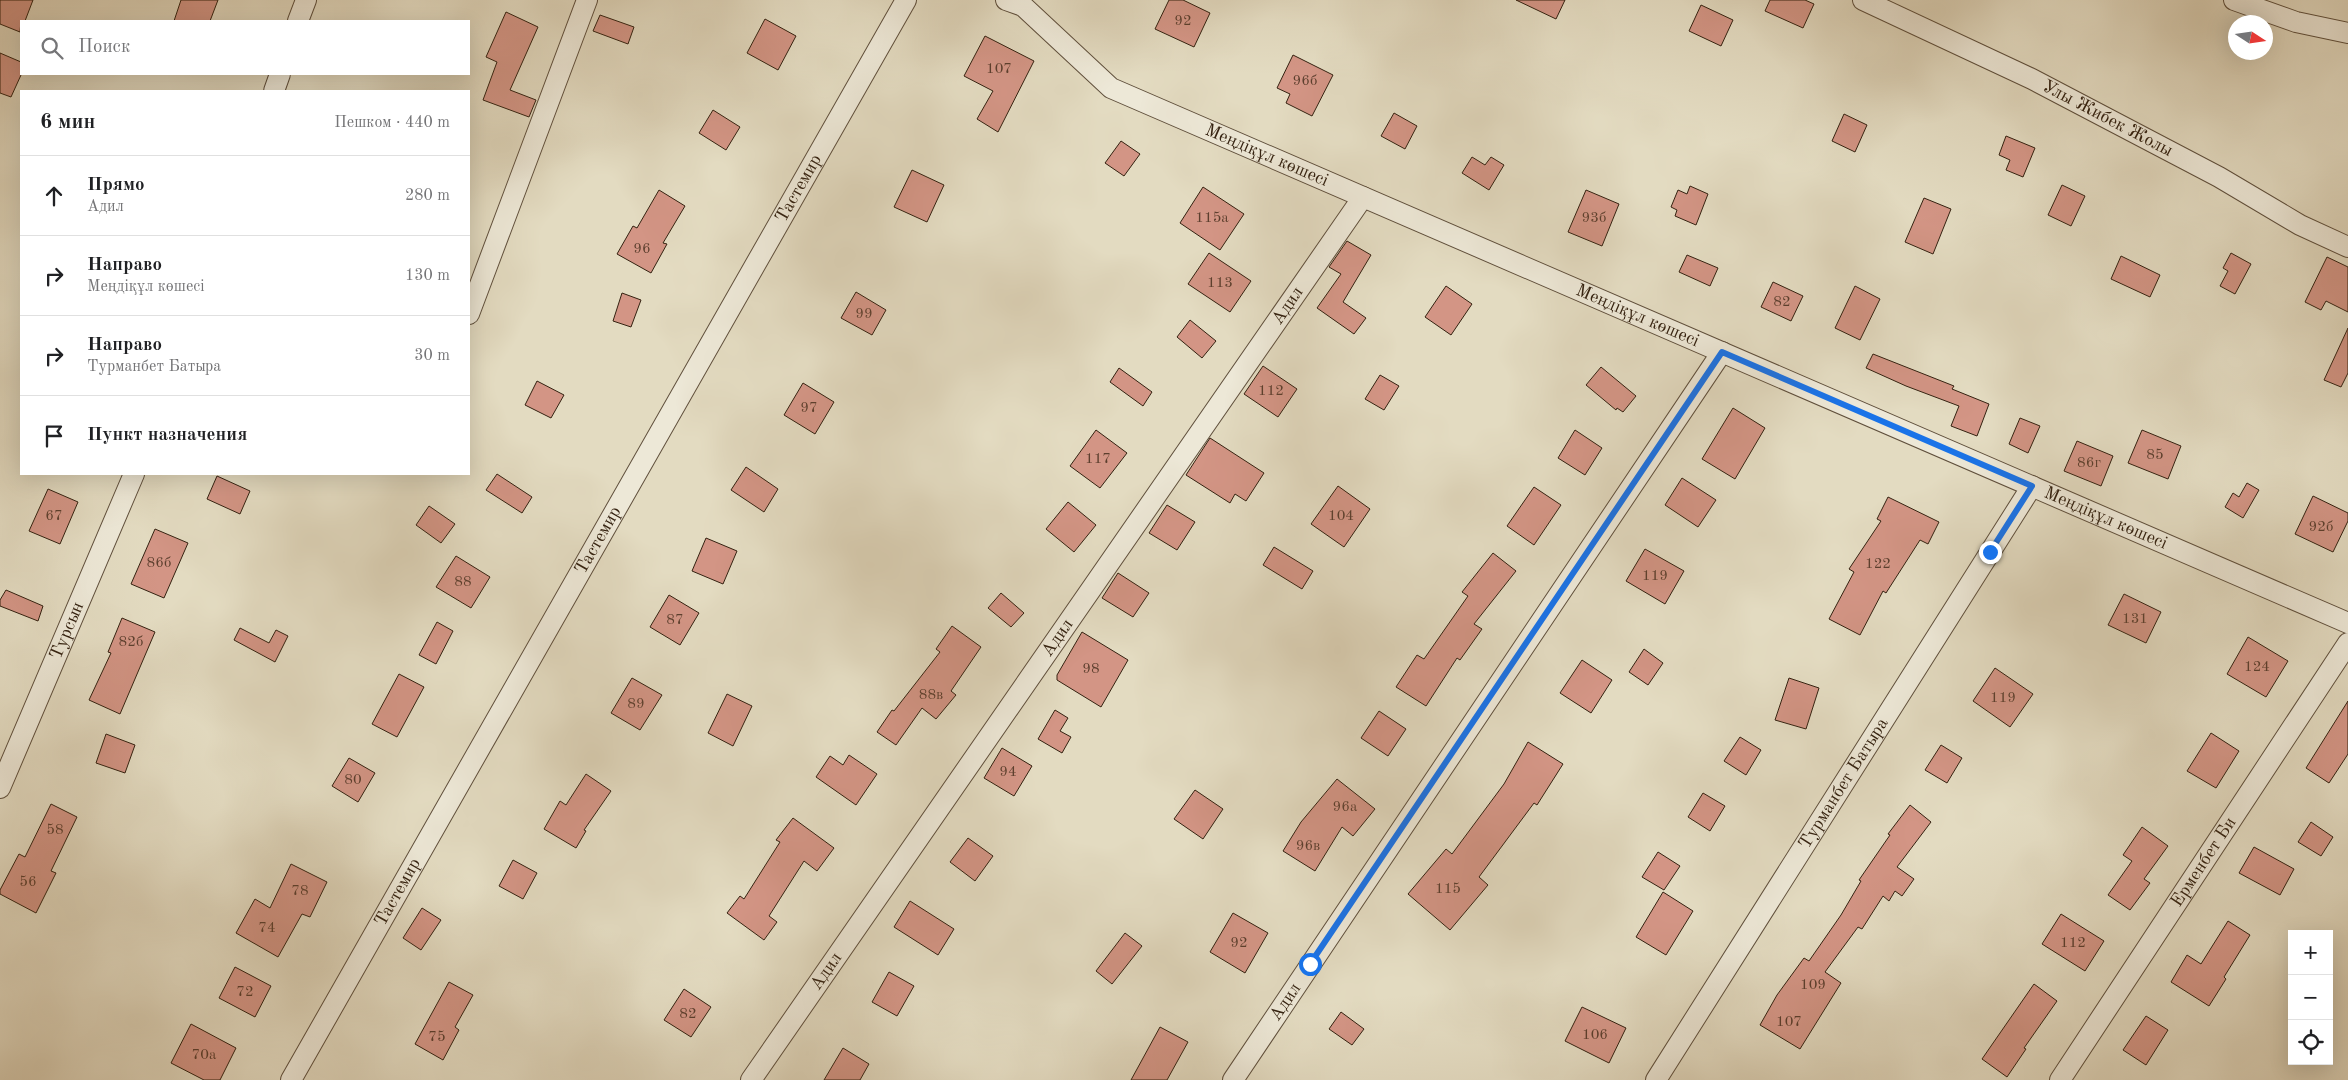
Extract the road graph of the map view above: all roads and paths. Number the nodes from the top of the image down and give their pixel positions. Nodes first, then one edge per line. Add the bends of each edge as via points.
1 (306, 0) edge
2 (588, 0) edge
3 (906, 0) edge
4 (1006, 0) edge
5 (1864, 0) edge
6 (2234, 0) edge
7 (298, 20) edge
8 (2348, 33) edge
9 (280, 75) edge
10 (274, 90) edge
11 (1363, 197) junction
12 (2348, 247) edge
13 (470, 311) edge
14 (1722, 352) junction
15 (134, 475) edge
16 (2032, 486) junction
17 (2348, 623) edge
18 (2348, 643) edge
19 (0, 788) edge
20 (291, 1080) edge
21 (751, 1080) edge
22 (1233, 1080) edge
23 (1656, 1080) edge
24 (2060, 1080) edge

1 - 7 street
2 - 13 street
3 - 20 street, Тастемир
4 - 11 street, Меңдіқұл көшесі via 1022,6 1111,88
5 - 12 street, Улы Жибек Жолы via 2032,79 2219,177 2300,225
6 - 8 street via 2296,22
9 - 10 street
11 - 14 street, Меңдіқұл көшесі
11 - 21 street, Адил
14 - 16 street, Меңдіқұл көшесі
14 - 22 street, Адил
15 - 19 street, Турсын
16 - 17 street, Меңдіқұл көшесі
16 - 23 street, Турманбет Батыра
18 - 24 street, Ерменбет Би

